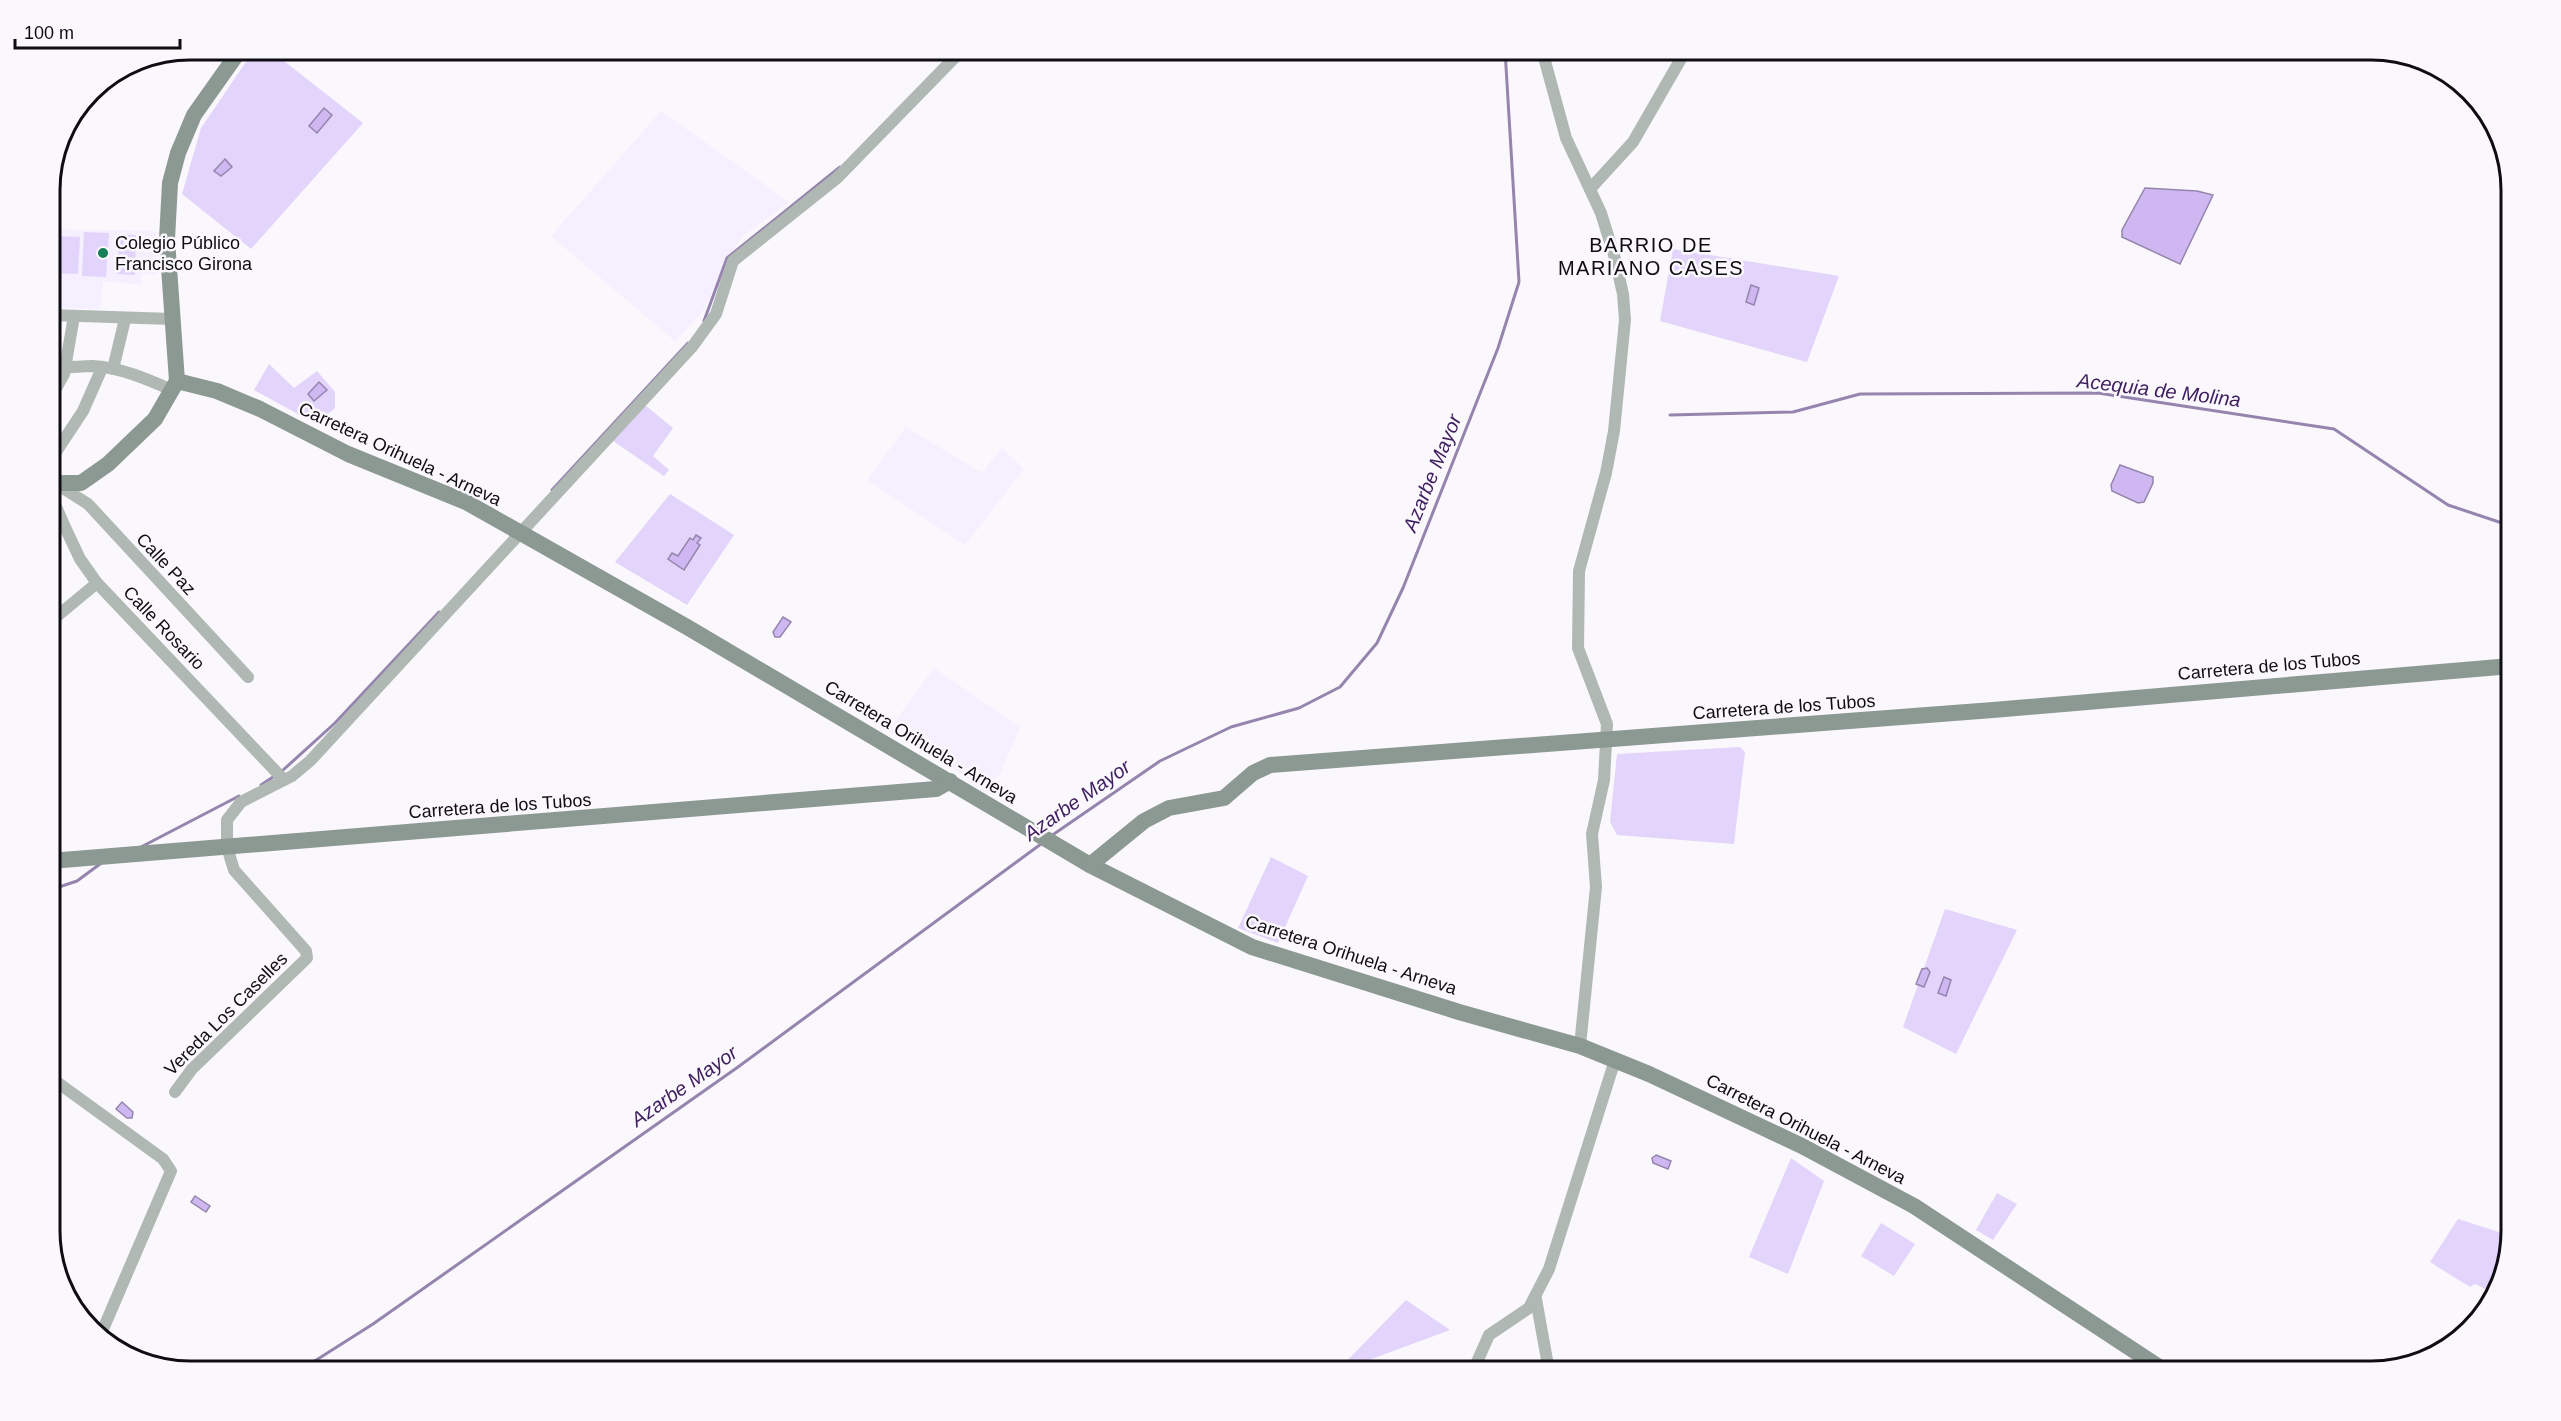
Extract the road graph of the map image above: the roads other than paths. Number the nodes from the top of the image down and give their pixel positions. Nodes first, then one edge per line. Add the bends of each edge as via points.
1 (233, 60) edge
2 (952, 60) edge
3 (1545, 60) edge
4 (1680, 60) edge
5 (1590, 189) junction
6 (60, 315) edge
7 (74, 316) junction
8 (125, 318) junction
9 (172, 319) junction
10 (60, 368) edge
11 (108, 368) junction
12 (63, 369) junction
13 (60, 381) edge
14 (175, 386) junction
15 (60, 446) edge
16 (60, 482) edge
17 (60, 487) edge
18 (60, 516) edge
19 (518, 531) junction
20 (97, 583) junction
21 (60, 614) edge
22 (2501, 667) edge
23 (248, 677) dead end
24 (1606, 740) junction
25 (284, 780) junction
26 (950, 780) junction
27 (227, 847) junction
28 (60, 860) edge
29 (1090, 865) junction
30 (1580, 1046) junction
31 (1615, 1060) junction
32 (60, 1084) edge
33 (174, 1092) dead end
34 (1536, 1299) junction
35 (104, 1328) edge
36 (1477, 1361) edge
37 (1548, 1361) edge
38 (2150, 1361) edge

1 - 9 main road via 194,116 174,169 167,239
2 - 19 street via 837,178 737,257 728,272 716,314 693,347
3 - 5 street via 1566,138
4 - 5 street via 1633,142
5 - 24 street via 1620,275 1625,320 1614,430 1579,571 1578,648 1603,709
6 - 7 street
7 - 8 street
7 - 12 street
8 - 9 street
8 - 11 street
9 - 14 main road
10 - 12 street
11 - 12 street
11 - 14 street
11 - 15 street
12 - 13 street
14 - 16 main road via 155,419 92,477 69,484
14 - 19 main road, Carretera Orihuela - Arneva via 217,391 260,409 348,454 466,502
17 - 23 street, Calle Paz via 88,504
18 - 20 street, Calle Rosario via 80,559
19 - 25 street via 310,761
19 - 26 main road, Carretera Orihuela - Arneva
20 - 21 street
20 - 25 street, Calle Rosario
22 - 24 main road, Carretera de los Tubos
24 - 29 main road, Carretera de los Tubos via 1270,765 1224,798 1169,808 1144,821
24 - 30 street via 1604,780 1592,834 1596,887
25 - 27 street via 234,809 227,820
26 - 27 main road, Carretera de los Tubos via 936,789
26 - 29 main road, Carretera Orihuela - Arneva
27 - 28 main road, Carretera de los Tubos
27 - 33 street, Vereda Los Caselles via 234,870 306,951 307,958 192,1069
29 - 30 main road, Carretera Orihuela - Arneva via 1252,946
30 - 31 main road, Carretera Orihuela - Arneva
31 - 34 street
31 - 38 main road, Carretera Orihuela - Arneva via 1802,1146 1914,1206
32 - 35 street via 163,1159 171,1171
34 - 36 street via 1518,1318 1489,1335
34 - 37 street

